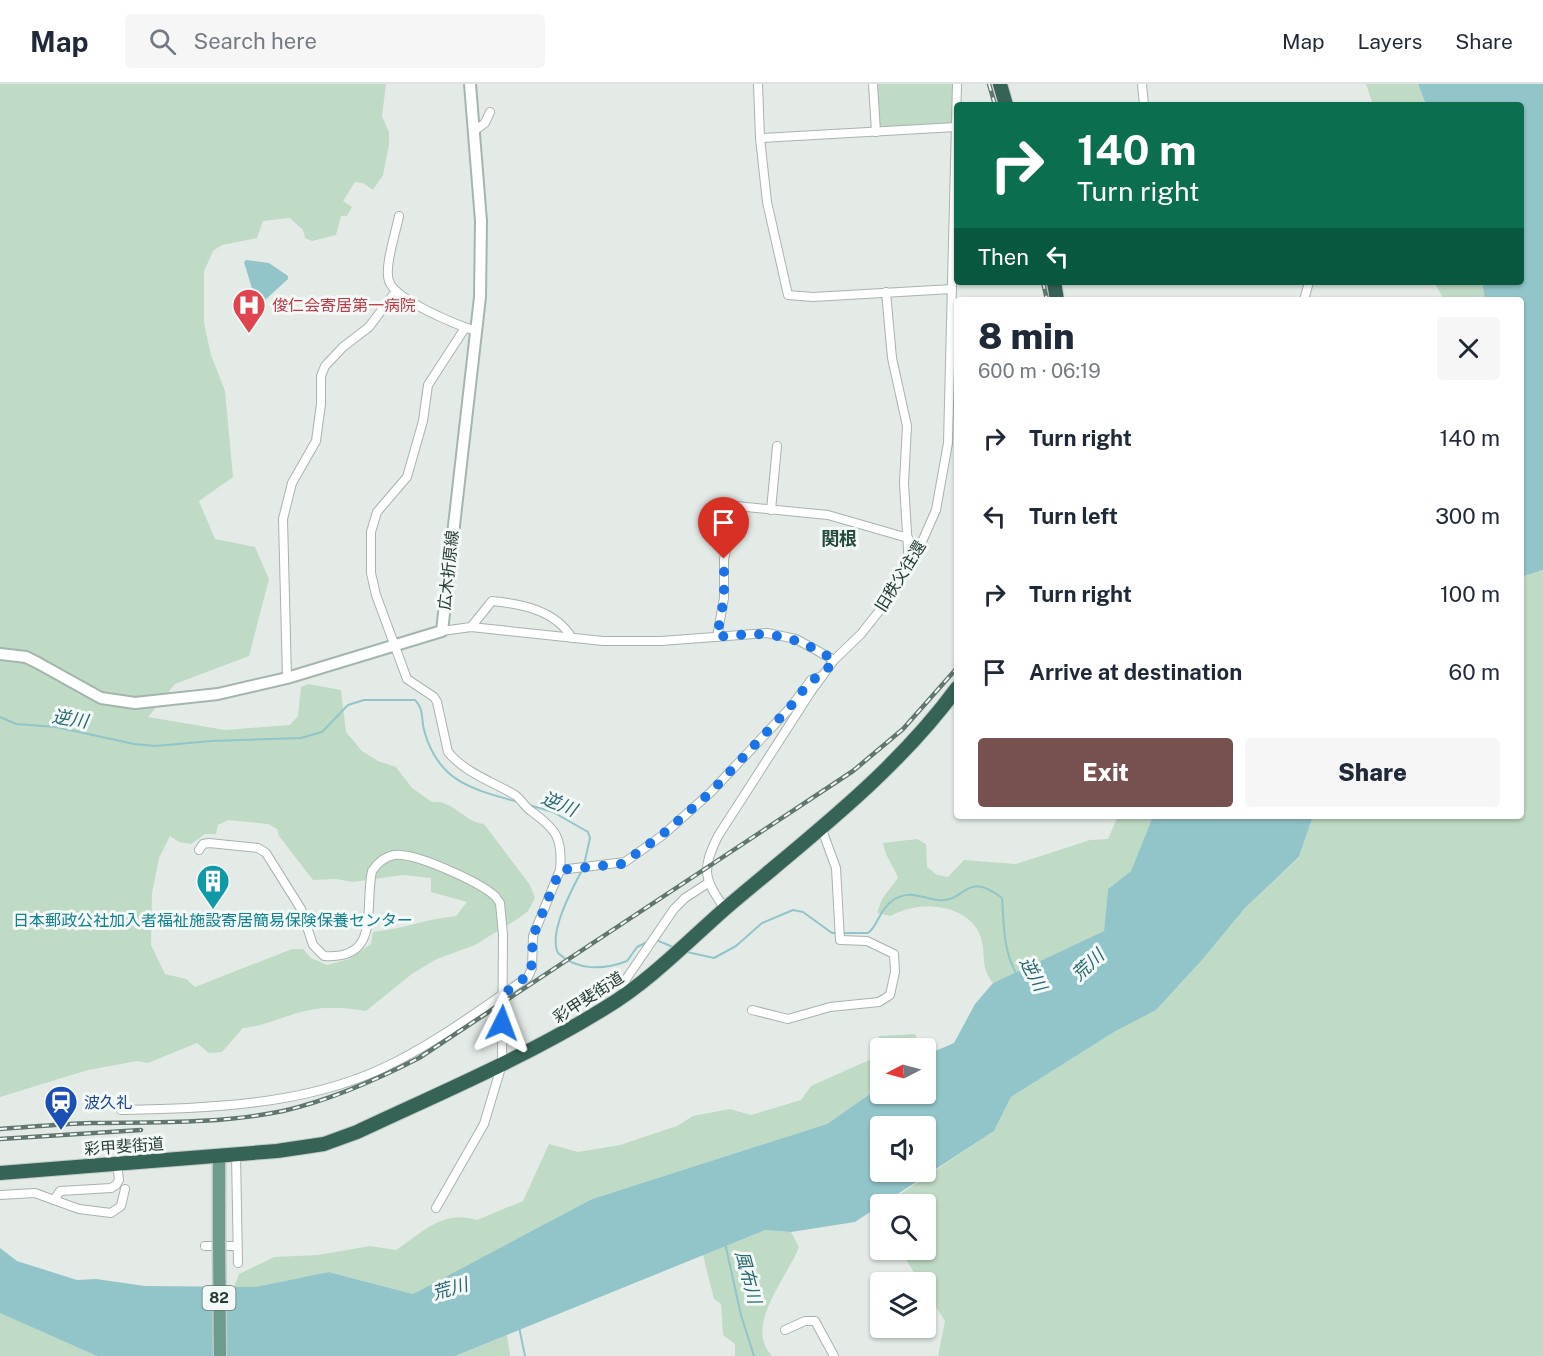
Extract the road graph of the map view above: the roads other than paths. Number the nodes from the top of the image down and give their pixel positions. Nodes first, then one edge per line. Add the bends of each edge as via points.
1 (470, 84) edge
2 (758, 84) edge
3 (873, 84) edge
4 (957, 84) edge
5 (1000, 84) edge
6 (1142, 84) edge
7 (957, 102) edge
8 (1005, 102) edge
9 (1144, 102) edge
10 (490, 112) dead end
11 (954, 127) edge
12 (474, 131) junction
13 (876, 132) junction
14 (760, 138) junction
15 (954, 208) edge
16 (399, 216) dead end
17 (952, 289) junction
18 (396, 291) junction
19 (886, 292) junction
20 (471, 330) junction
21 (777, 446) dead end
22 (771, 510) junction
23 (909, 538) junction
24 (909, 568) junction
25 (471, 627) junction
26 (442, 631) junction
27 (717, 637) junction
28 (572, 638) junction
29 (394, 645) junction
30 (0, 654) edge
31 (834, 660) junction
32 (822, 676) junction
33 (287, 678) junction
34 (954, 692) edge
35 (821, 827) junction
36 (199, 850) dead end
37 (560, 870) junction
38 (708, 883) junction
39 (725, 909) junction
40 (622, 985) dead end
41 (502, 995) junction
42 (752, 1010) dead end
43 (502, 1064) junction
44 (121, 1110) dead end
45 (236, 1154) junction
46 (219, 1156) junction
47 (117, 1163) junction
48 (0, 1173) edge
49 (125, 1189) dead end
50 (0, 1196) edge
51 (54, 1200) junction
52 (436, 1208) dead end
53 (205, 1246) dead end
54 (237, 1246) junction
55 (238, 1263) dead end
56 (784, 1330) dead end
57 (220, 1356) edge
58 (834, 1356) edge

1 - 12 main road, 広木折原線
2 - 14 street
3 - 13 street
4 - 7 street, 旧秩父往還
5 - 8 highway
6 - 9 street
10 - 12 street via 485,123
11 - 13 street
12 - 20 main road, 広木折原線 via 482,258
13 - 14 street
14 - 19 street via 767,202 788,295
15 - 17 street, 旧秩父往還
16 - 18 street via 388,267 389,282
17 - 19 street
17 - 24 street, 旧秩父往還 via 944,469 936,510
18 - 20 street
18 - 33 street via 369,327 325,366 321,376 316,441 292,483 283,519
19 - 23 street via 892,358 907,426 904,483
20 - 26 main road, 広木折原線
20 - 29 street via 428,385 423,421 407,477 376,512 373,521 371,573
21 - 22 street
22 - 23 street via 841,517
22 - 27 street via 736,506 724,559 724,598
23 - 24 street
24 - 31 street, 旧秩父往還 via 874,618
25 - 26 street
25 - 28 street
25 - 28 street via 492,601 520,604 540,612
26 - 29 main road, 広木折原線
27 - 28 street via 661,641
27 - 31 street via 779,634
29 - 33 main road, 広木折原線
29 - 37 street via 407,679 437,702 453,759 518,797 554,830 560,844
30 - 33 main road, 広木折原線 via 26,657 87,692 119,703 218,694
31 - 32 street, 旧秩父往還
32 - 37 street via 811,680 711,792 626,862
32 - 38 street, 旧秩父往還 via 718,836 707,858
34 - 35 highway, 彩甲斐街道 via 933,724
35 - 39 highway, 彩甲斐街道
35 - 42 street via 836,868 840,940 867,942 894,954 890,995 879,1002 830,1007 788,1019
36 - 41 street via 209,843 258,848 266,853 301,909 313,945 324,956 348,954 360,947 365,937 372,871 387,856 418,858 489,890 500,903 502,915
37 - 41 street via 533,936 531,973
38 - 39 street
38 - 40 street via 684,898
39 - 43 highway, 彩甲斐街道 via 607,1007
41 - 43 street
41 - 44 street via 429,1043 379,1070 344,1082 226,1107
43 - 45 highway, 彩甲斐街道 via 338,1140 308,1148
43 - 52 street via 484,1124
45 - 46 highway, 彩甲斐街道
45 - 54 street
46 - 47 highway, 彩甲斐街道
46 - 57 main road, 82, bridge
47 - 48 highway, 彩甲斐街道
47 - 51 street via 116,1185 60,1191
49 - 51 street via 121,1206 111,1213 79,1209
50 - 51 street via 35,1193
53 - 54 street
54 - 55 street
56 - 58 street via 815,1321

